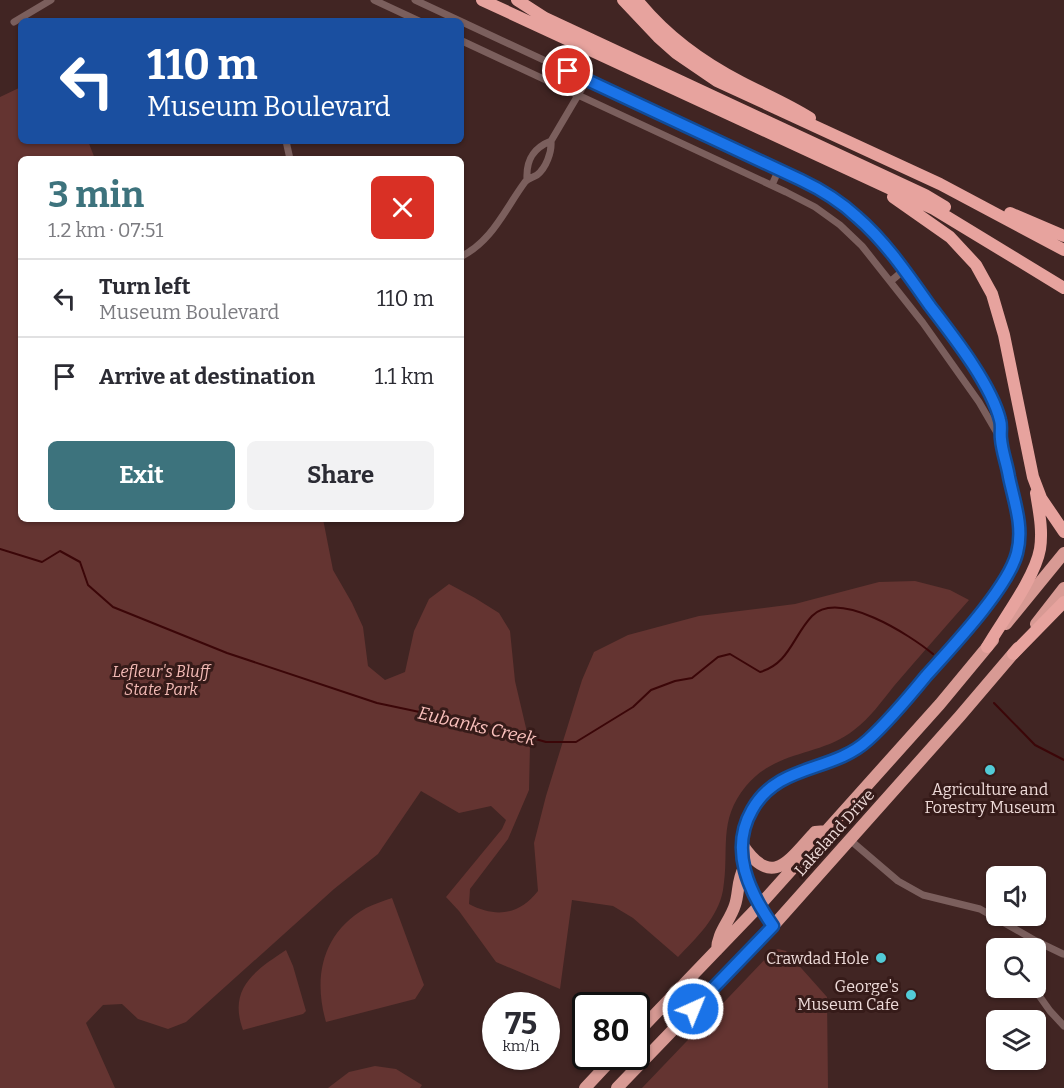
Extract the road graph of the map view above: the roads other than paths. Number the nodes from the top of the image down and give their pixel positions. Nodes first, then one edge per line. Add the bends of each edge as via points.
1 (51, 0) edge
2 (374, 0) edge
3 (415, 0) edge
4 (482, 0) edge
5 (517, 0) edge
6 (623, 0) edge
7 (637, 0) edge
8 (21, 18) edge
9 (413, 18) edge
10 (454, 18) edge
11 (18, 20) edge
12 (14, 22) dead end
13 (464, 23) edge
14 (464, 42) edge
15 (587, 80) junction
16 (579, 95) junction
17 (836, 136) junction
18 (551, 141) junction
19 (779, 169) junction
20 (857, 174) junction
21 (527, 179) junction
22 (940, 184) junction
23 (771, 185) junction
24 (1064, 236) edge
25 (1064, 250) edge
26 (464, 255) edge
27 (904, 270) junction
28 (1041, 272) junction
29 (891, 281) junction
30 (1064, 288) edge
31 (1001, 440) junction
32 (1033, 477) junction
33 (1064, 532) edge
34 (1064, 553) edge
35 (1064, 588) edge
36 (1064, 602) edge
37 (987, 647) junction
38 (1014, 654) junction
39 (830, 828) junction
40 (850, 840) junction
41 (742, 844) junction
42 (744, 868) junction
43 (759, 906) junction
44 (773, 926) junction
45 (1026, 938) edge
46 (1046, 948) edge
47 (717, 950) junction
48 (1063, 954) edge
49 (1041, 998) edge
50 (650, 1019) edge
51 (1064, 1026) edge
52 (604, 1070) edge
53 (592, 1085) edge
54 (617, 1088) edge

1 - 8 street
2 - 9 street
3 - 10 street
4 - 20 highway
5 - 28 highway via 545,18 925,195 988,232
6 - 17 highway via 658,37 694,66 739,92
7 - 17 highway via 660,27 717,70 793,107
11 - 12 street
13 - 15 street
14 - 16 street
15 - 16 street
15 - 19 street
16 - 18 street
16 - 23 street
17 - 22 highway
18 - 21 street via 552,151 538,174
18 - 21 street via 539,145 526,165
19 - 23 street
19 - 27 street via 831,195 880,238
20 - 28 highway via 934,209
20 - 32 highway via 950,237 976,265 992,294 1004,335
21 - 26 street via 496,226 474,251
22 - 24 highway
22 - 25 highway
23 - 29 street via 815,207 840,225
27 - 29 street
27 - 31 street via 977,371 1000,421
28 - 30 highway
29 - 31 street via 979,402
31 - 41 street via 1019,525 1017,553 1010,570 960,637 866,742 826,764 796,772 764,793 751,810
32 - 33 highway via 1041,498
32 - 37 highway via 1041,525 1040,550 1027,581
34 - 37 highway, Lakeland Drive
35 - 38 highway, Lakeland Drive
36 - 38 highway
37 - 39 highway, Lakeland Drive
38 - 40 highway, Lakeland Drive
39 - 40 highway
39 - 41 highway via 814,832 781,867 756,863
39 - 43 highway, Lakeland Drive
40 - 44 highway, Lakeland Drive
40 - 45 street via 898,881 923,895 980,909
41 - 42 street
42 - 43 street
42 - 47 highway via 731,917 717,939
43 - 44 highway
43 - 47 highway, Lakeland Drive
44 - 54 highway, Lakeland Drive
46 - 48 street
47 - 50 highway, Lakeland Drive
49 - 51 street
52 - 53 highway

